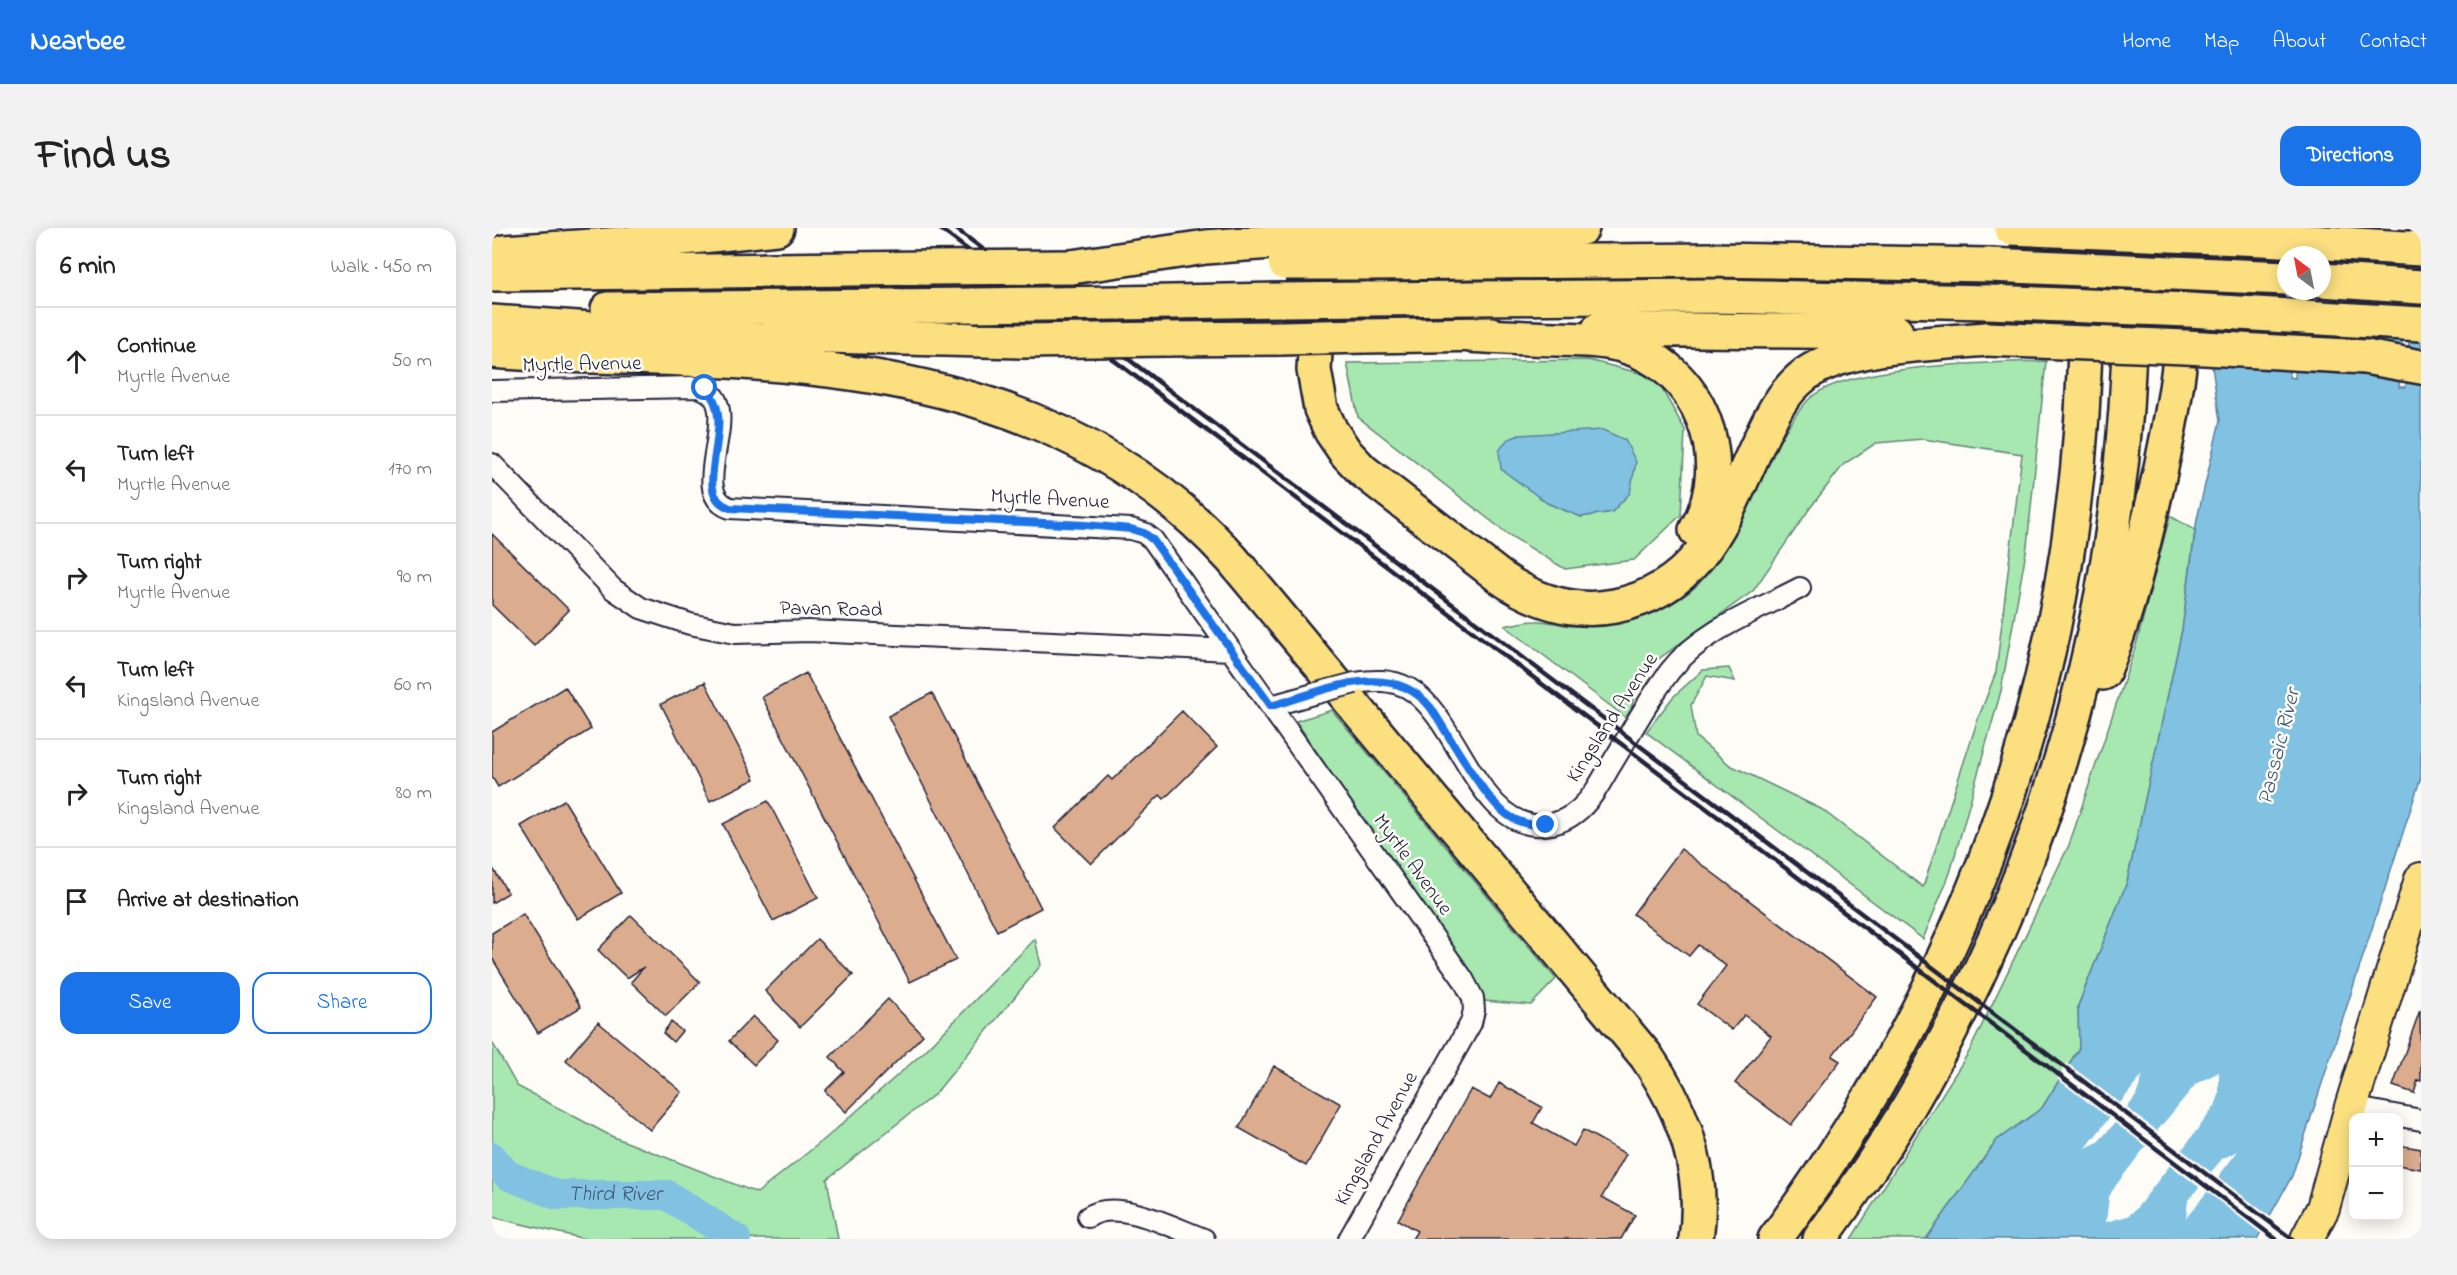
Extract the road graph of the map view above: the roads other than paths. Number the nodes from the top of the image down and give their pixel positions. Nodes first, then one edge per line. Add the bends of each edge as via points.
1 (777, 228) edge
2 (1322, 228) edge
3 (1582, 228) edge
4 (2011, 228) edge
5 (2078, 228) edge
6 (2083, 228) edge
7 (2128, 228) edge
8 (2179, 228) edge
9 (1359, 242) edge
10 (2421, 249) edge
11 (492, 253) edge
12 (2085, 266) junction
13 (492, 274) edge
14 (2277, 278) edge
15 (2331, 281) edge
16 (2421, 287) edge
17 (492, 310) edge
18 (492, 322) edge
19 (2421, 324) edge
20 (1470, 335) junction
21 (1987, 339) junction
22 (492, 351) edge
23 (2365, 357) junction
24 (2421, 361) edge
25 (2421, 367) edge
26 (492, 391) edge
27 (492, 464) edge
28 (1800, 588) dead end
29 (1231, 650) junction
30 (1271, 706) junction
31 (2063, 756) junction
32 (2421, 879) edge
33 (1473, 998) joint
34 (2351, 1107) junction
35 (2421, 1120) edge
36 (1088, 1217) dead end
37 (1204, 1239) edge
38 (1349, 1239) edge
39 (1696, 1239) edge
40 (1775, 1239) edge
41 (1820, 1239) edge
42 (2307, 1239) edge

1 - 11 highway
2 - 21 highway via 1315,383 1321,409 1337,442 1363,471 1500,577 1536,598 1565,606 1596,608 1633,602 1668,585 1693,565 1721,523 1775,408 1793,386 1816,368 1857,353
3 - 9 highway
4 - 10 highway, bridge
5 - 12 highway
6 - 12 highway
7 - 31 highway via 2129,351 2119,487 2094,637
8 - 31 highway, bridge via 2184,274 2182,340 2168,435 2127,603 2104,670
9 - 13 highway, bridge via 1286,252 1071,267
9 - 14 highway, bridge via 1723,260 1989,265
9 - 20 highway via 1332,370 1343,413 1362,440 1514,562 1545,580 1581,589 1608,588 1634,581 1670,561 1697,528 1708,503 1713,477 1713,451 1706,424 1683,386 1662,365 1622,345
12 - 40 highway via 2082,404 2069,542 2046,664 2011,792 1969,905 1907,1034 1856,1122
15 - 16 highway
17 - 19 highway, bridge via 1715,296 1988,302
18 - 20 highway, bridge via 620,331 1022,341
20 - 21 highway via 1663,329 1959,333
21 - 23 highway, bridge
22 - 39 highway via 750,362 896,381 977,400 1039,421 1100,451 1143,479 1188,514 1232,559 1646,1056 1666,1086 1688,1136 1698,1189
23 - 24 highway
23 - 25 highway
26 - 29 street, Myrtle Avenue via 705,388 716,400 720,422 712,490 717,501 730,508 1085,525 1138,531 1153,540 1166,556
27 - 29 street, Pavan Road via 613,589 641,608 690,624 735,633 809,632
28 - 30 street, Kingsland Avenue, bridge via 1719,631 1680,659 1590,798 1566,819 1546,825 1527,824 1498,806 1431,708 1406,687 1386,681 1355,683
29 - 30 street, Myrtle Avenue
30 - 33 street, Myrtle Avenue via 1438,941
31 - 41 highway via 2015,893 1968,997 1904,1114
32 - 34 main road
33 - 38 street, Kingsland Avenue via 1471,1023
34 - 35 street
34 - 42 main road via 2323,1208
36 - 37 street via 1106,1209 1126,1211

